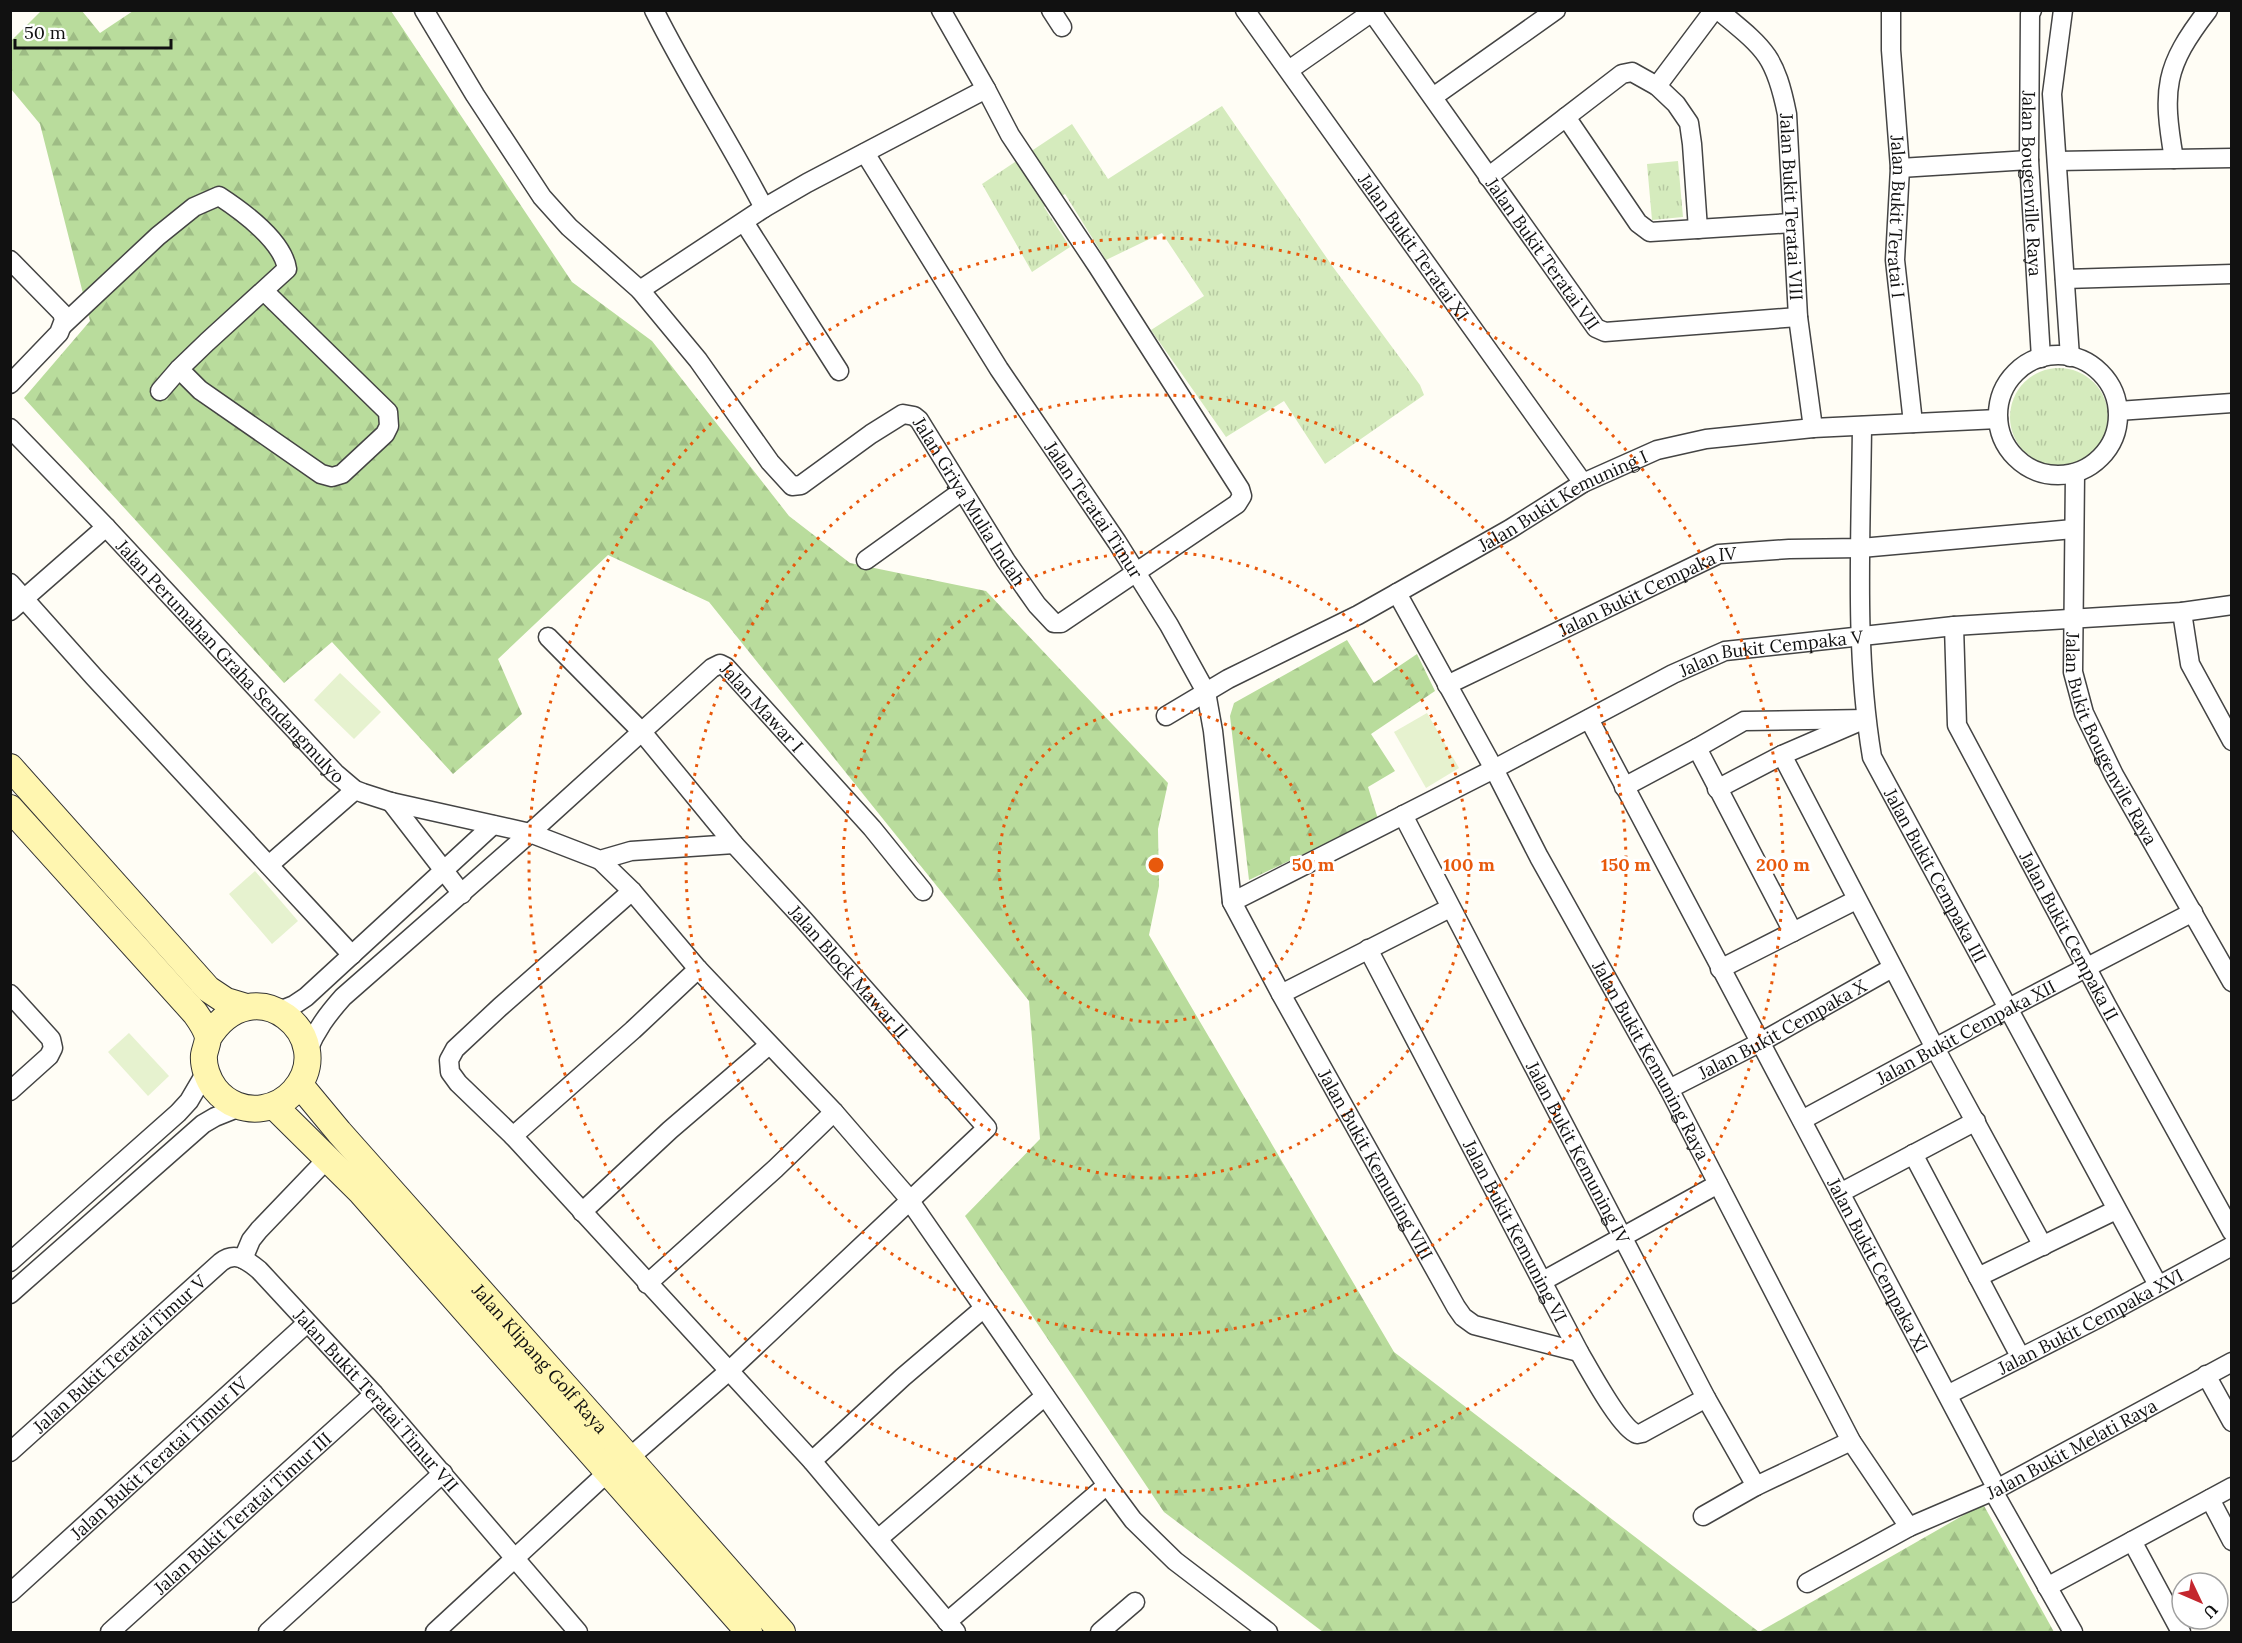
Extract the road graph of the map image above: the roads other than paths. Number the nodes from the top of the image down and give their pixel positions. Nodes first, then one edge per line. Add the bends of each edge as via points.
1 (424, 10) edge
2 (654, 10) edge
3 (942, 10) edge
4 (1051, 10) edge
5 (1245, 10) edge
6 (1556, 10) edge
7 (1716, 10) edge
8 (1891, 10) edge
9 (2208, 10) edge
10 (1373, 11) edge
11 (2031, 12) edge
12 (2062, 12) edge
13 (1062, 27) dead end
14 (1289, 70) junction
15 (1657, 86) junction
16 (986, 89) junction
17 (1433, 97) junction
18 (1566, 117) junction
19 (865, 153) junction
20 (2232, 158) edge
21 (2174, 159) junction
22 (2030, 160) junction
23 (2057, 161) junction
24 (1899, 168) junction
25 (1488, 177) junction
26 (764, 208) junction
27 (744, 222) junction
28 (1792, 223) junction
29 (1698, 230) junction
30 (10, 260) edge
31 (2232, 274) edge
32 (2065, 279) junction
33 (640, 290) junction
34 (264, 291) junction
35 (1798, 317) junction
36 (63, 325) junction
37 (2070, 357) junction
38 (2041, 358) junction
39 (179, 369) junction
40 (839, 371) dead end
41 (10, 384) edge
42 (160, 391) dead end
43 (2232, 403) edge
44 (2118, 411) junction
45 (1998, 419) junction
46 (1913, 423) junction
47 (1862, 426) junction
48 (10, 428) edge
49 (1813, 428) junction
50 (2074, 472) junction
51 (1583, 483) junction
52 (962, 491) junction
53 (106, 526) junction
54 (2073, 529) junction
55 (1861, 548) junction
56 (866, 560) dead end
57 (1135, 573) junction
58 (10, 583) edge
59 (1397, 593) junction
60 (17, 604) edge
61 (2232, 605) edge
62 (2182, 612) junction
63 (2072, 619) junction
64 (1954, 626) junction
65 (548, 637) dead end
66 (1862, 637) junction
67 (1447, 685) junction
68 (1206, 692) junction
69 (1166, 716) dead end
70 (1589, 719) junction
71 (1866, 719) junction
72 (642, 732) junction
73 (2232, 741) edge
74 (1697, 748) junction
75 (1782, 755) junction
76 (10, 767) edge
77 (1494, 769) junction
78 (1624, 787) junction
79 (1717, 789) junction
80 (355, 790) junction
81 (392, 802) junction
82 (10, 808) edge
83 (1403, 815) junction
84 (493, 825) junction
85 (530, 833) junction
86 (734, 844) junction
87 (600, 860) junction
88 (269, 865) junction
89 (443, 871) junction
90 (632, 891) junction
91 (923, 891) dead end
92 (462, 894) junction
93 (1856, 900) junction
94 (1232, 902) junction
95 (1450, 908) junction
96 (2193, 912) junction
97 (1793, 932) junction
98 (1368, 949) junction
99 (352, 955) junction
100 (1892, 968) junction
101 (2087, 968) junction
102 (698, 969) junction
103 (1720, 969) junction
104 (2232, 982) edge
105 (10, 994) edge
106 (1281, 994) junction
107 (246, 1007) junction
108 (2007, 1009) junction
109 (279, 1011) junction
110 (208, 1038) junction
111 (1761, 1042) junction
112 (769, 1045) junction
113 (1935, 1048) junction
114 (307, 1052) junction
115 (206, 1072) junction
116 (300, 1085) junction
117 (1669, 1089) junction
118 (10, 1091) edge
119 (274, 1106) junction
120 (240, 1107) junction
121 (834, 1112) junction
122 (1802, 1120) junction
123 (1976, 1121) junction
124 (513, 1136) junction
125 (1913, 1154) junction
126 (328, 1158) junction
127 (1718, 1184) junction
128 (1840, 1193) junction
129 (910, 1202) junction
130 (2116, 1210) junction
131 (582, 1212) junction
132 (2232, 1232) edge
133 (1624, 1238) junction
134 (2043, 1245) junction
135 (2232, 1246) edge
136 (236, 1258) junction
137 (10, 1262) edge
138 (1978, 1277) junction
139 (1543, 1281) junction
140 (647, 1284) junction
141 (2158, 1285) junction
142 (10, 1294) edge
143 (984, 1308) junction
144 (307, 1323) junction
145 (1579, 1352) junction
146 (2021, 1358) junction
147 (2232, 1362) edge
148 (730, 1371) junction
149 (2206, 1375) junction
150 (541, 1377) junction
151 (374, 1394) junction
152 (1949, 1394) junction
153 (1045, 1396) junction
154 (1706, 1398) junction
155 (2232, 1422) edge
156 (1851, 1441) junction
157 (10, 1452) edge
158 (629, 1458) junction
159 (812, 1461) junction
160 (608, 1472) junction
161 (443, 1473) junction
162 (1107, 1485) junction
163 (1756, 1486) junction
164 (2232, 1487) edge
165 (1995, 1490) junction
166 (2210, 1499) junction
167 (1703, 1516) dead end
168 (1909, 1527) junction
169 (878, 1539) junction
170 (2132, 1541) junction
171 (2232, 1541) edge
172 (515, 1558) junction
173 (1807, 1583) dead end
174 (2047, 1587) junction
175 (10, 1593) edge
176 (1135, 1602) dead end
177 (952, 1627) edge
178 (110, 1632) edge
179 (268, 1632) edge
180 (435, 1632) edge
181 (578, 1632) edge
182 (749, 1632) edge
183 (782, 1632) edge
184 (1100, 1632) edge
185 (1268, 1632) edge
186 (2073, 1632) edge
187 (2181, 1632) edge

1 - 33 street via 542,197 569,227
2 - 26 street
3 - 16 street
4 - 13 street
5 - 14 street, Jalan Bukit Teratai XI
6 - 17 street
7 - 15 street
7 - 28 street, Jalan Bukit Teratai VIII via 1761,46 1778,76 1786,114
8 - 24 street, Jalan Bukit Teratai I
9 - 21 street via 2172,67 2167,120
10 - 14 street
10 - 17 street, Jalan Bukit Teratai VII
11 - 12 street
11 - 22 street, Jalan Bougenville Raya
12 - 23 street, Jalan Bougenville Raya via 2052,94
14 - 51 street, Jalan Bukit Teratai XI
15 - 18 street via 1632,72 1622,74
15 - 29 street via 1689,123
16 - 19 street
16 - 57 street via 1010,135 1242,496
17 - 25 street, Jalan Bukit Teratai VII
18 - 25 street
18 - 29 street via 1644,230
19 - 26 street
19 - 57 street, Jalan Teratai Timur via 999,369
20 - 21 street
21 - 23 street
22 - 24 street
22 - 38 street, Jalan Bougenville Raya
23 - 32 street, Jalan Bougenville Raya
24 - 46 street, Jalan Bukit Teratai I via 1895,260
25 - 35 street, Jalan Bukit Teratai VII via 1591,324 1601,331
26 - 27 street
27 - 33 street
27 - 40 street
28 - 29 street
28 - 35 street, Jalan Bukit Teratai VIII
30 - 36 street via 62,313
31 - 32 street
32 - 37 street, Jalan Bougenville Raya
33 - 52 street, Jalan Griya Mulia Indah via 792,486 801,485 871,434 908,414 919,420
34 - 36 street via 287,269 286,258 257,225 219,196 194,207 167,229
34 - 39 street
34 - 39 street via 388,412 385,434 342,474 321,474 200,390
35 - 49 street, Jalan Bukit Teratai VIII
36 - 41 street via 50,344
37 - 38 street
37 - 44 street via 2093,366 2102,375 2116,398
38 - 45 street via 2009,381 2002,392
39 - 42 street
43 - 44 street
44 - 50 street via 2107,449 2087,467
45 - 46 street, Jalan Bukit Kemuning I
45 - 50 street via 2006,445 2023,464 2048,474
46 - 47 street, Jalan Bukit Kemuning I
47 - 49 street, Jalan Bukit Kemuning I
47 - 55 street, Jalan Bukit Cempaka III
48 - 53 street, Jalan Perumahan Graha Sendangmulyo
49 - 51 street, Jalan Bukit Kemuning I via 1678,444
50 - 54 street, Jalan Bukit Bougenvile Raya
51 - 59 street, Jalan Bukit Kemuning I
52 - 56 street
52 - 57 street, Jalan Griya Mulia Indah via 1024,588 1054,623 1061,623
53 - 60 street
53 - 80 street, Jalan Perumahan Graha Sendangmulyo
54 - 55 street, Jalan Bukit Cempaka IV
54 - 63 street, Jalan Bukit Bougenvile Raya
55 - 66 street, Jalan Bukit Cempaka III
55 - 67 street, Jalan Bukit Cempaka IV via 1719,554
57 - 68 street, Jalan Teratai Timur
58 - 60 street
59 - 67 street, Jalan Bukit Kemuning Raya
59 - 68 street, Jalan Bukit Kemuning I
60 - 88 street via 94,677
61 - 62 street, Jalan Bukit Cempaka V
62 - 63 street, Jalan Bukit Cempaka V
62 - 73 street via 2190,664
63 - 64 street, Jalan Bukit Cempaka V
63 - 96 street, Jalan Bukit Bougenvile Raya via 2073,672 2084,713 2114,775
64 - 66 street, Jalan Bukit Cempaka V
64 - 101 street, Jalan Bukit Cempaka II via 1957,726
65 - 72 street, Jalan Block Mawar II
66 - 70 street, Jalan Bukit Cempaka V via 1725,651
66 - 71 street, Jalan Bukit Cempaka III
67 - 77 street, Jalan Bukit Kemuning Raya
68 - 69 street, Jalan Bukit Kemuning I
68 - 94 street, Jalan Teratai Timur
70 - 77 street, Jalan Bukit Cempaka V
70 - 78 street, Jalan Bukit Cempaka XI
71 - 74 street via 1744,721
71 - 75 street
71 - 108 street, Jalan Bukit Cempaka III via 1872,757
72 - 85 street, Jalan Mawar I
72 - 86 street, Jalan Block Mawar II
72 - 91 street, Jalan Mawar I via 720,664 872,828
74 - 78 street
74 - 79 street
75 - 79 street
75 - 93 street
76 - 107 main road via 208,989 226,1001
77 - 83 street, Jalan Bukit Cempaka V
77 - 117 street, Jalan Bukit Kemuning Raya
78 - 103 street, Jalan Bukit Cempaka XI
79 - 97 street
80 - 81 street, Jalan Perumahan Graha Sendangmulyo
80 - 88 street
81 - 84 street, Jalan Perumahan Graha Sendangmulyo
81 - 89 street
82 - 110 main road via 195,1013
83 - 94 street, Jalan Bukit Cempaka V
83 - 95 street, Jalan Bukit Kemuning IV
84 - 85 street, Jalan Perumahan Graha Sendangmulyo
84 - 89 street
85 - 87 street, Jalan Perumahan Graha Sendangmulyo
85 - 92 street
86 - 87 street via 631,851
86 - 129 street, Jalan Block Mawar II via 987,1128
87 - 90 street
88 - 99 street
89 - 92 street
89 - 99 street
90 - 102 street
90 - 124 street via 450,1054 450,1072 458,1083
92 - 114 street via 343,997 315,1032
93 - 97 street
93 - 100 street
94 - 106 street, Jalan Bukit Kemuning VIII
95 - 98 street
95 - 133 street, Jalan Bukit Kemuning IV
96 - 101 street, Jalan Bukit Cempaka XII
96 - 104 street, Jalan Bukit Bougenvile Raya
97 - 103 street
98 - 106 street
98 - 139 street, Jalan Bukit Kemuning VI
99 - 109 street via 306,997
100 - 111 street, Jalan Bukit Cempaka X
100 - 113 street
101 - 108 street, Jalan Bukit Cempaka XII
101 - 132 street, Jalan Bukit Cempaka II
102 - 112 street
102 - 124 street
103 - 111 street, Jalan Bukit Cempaka XI
105 - 118 street via 53,1044 49,1056
106 - 145 street, Jalan Bukit Kemuning VIII via 1463,1317 1474,1325
107 - 109 main road via 263,1006
107 - 110 main road via 230,1013
108 - 113 street, Jalan Bukit Cempaka XII
108 - 130 street, Jalan Bukit Cempaka III
109 - 114 main road via 303,1035
110 - 115 main road
111 - 117 street, Jalan Bukit Cempaka X
111 - 122 street, Jalan Bukit Cempaka XI
112 - 121 street
112 - 131 street
113 - 122 street, Jalan Bukit Cempaka XII
113 - 123 street
114 - 116 main road
115 - 120 main road via 225,1100
115 - 137 street via 178,1113
116 - 119 main road
116 - 150 main road, Jalan Klipang Golf Raya
117 - 127 street, Jalan Bukit Kemuning Raya
119 - 120 main road
119 - 126 main road, Jalan Klipang Golf Raya
120 - 142 street via 203,1124
121 - 129 street
121 - 140 street
122 - 128 street, Jalan Bukit Cempaka XI
123 - 125 street
123 - 134 street
124 - 131 street
125 - 128 street
125 - 138 street
126 - 136 street, Jalan Bukit Teratai Timur V
126 - 150 main road, Jalan Klipang Golf Raya
127 - 133 street
127 - 156 street, Jalan Bukit Kemuning Raya
128 - 152 street, Jalan Bukit Cempaka XI
129 - 143 street
129 - 148 street
130 - 134 street
130 - 141 street, Jalan Bukit Cempaka III
131 - 140 street
133 - 139 street
133 - 154 street, Jalan Bukit Kemuning IV
134 - 138 street
135 - 141 street, Jalan Bukit Cempaka XVI
136 - 144 street, Jalan Bukit Teratai Timur VII via 259,1270
136 - 157 street, Jalan Bukit Teratai Timur V
138 - 146 street
139 - 145 street, Jalan Bukit Kemuning VI
140 - 148 street
141 - 146 street, Jalan Bukit Cempaka XVI
143 - 153 street
143 - 159 street
144 - 151 street, Jalan Bukit Teratai Timur VII
144 - 175 street, Jalan Bukit Teratai Timur IV
145 - 154 street, Jalan Bukit Kemuning VI via 1614,1410 1633,1433 1650,1429
146 - 152 street, Jalan Bukit Cempaka XVI
147 - 149 street, Jalan Bukit Melati Raya
148 - 158 street
148 - 159 street
149 - 155 street
149 - 165 street, Jalan Bukit Melati Raya
150 - 158 main road, Jalan Klipang Golf Raya
150 - 160 main road, Jalan Klipang Golf Raya
151 - 161 street, Jalan Bukit Teratai Timur VII
151 - 178 street, Jalan Bukit Teratai Timur III
152 - 165 street, Jalan Bukit Cempaka XI
153 - 162 street
153 - 169 street
154 - 163 street, Jalan Bukit Kemuning IV
156 - 163 street
156 - 168 street, Jalan Bukit Kemuning Raya
158 - 183 main road, Jalan Klipang Golf Raya
159 - 169 street
160 - 172 street
160 - 182 main road, Jalan Klipang Golf Raya
161 - 172 street, Jalan Bukit Teratai Timur VII
161 - 179 street
162 - 177 street
162 - 185 street via 1133,1520 1175,1561
163 - 167 street
164 - 166 street
165 - 168 street, Jalan Bukit Melati Raya
165 - 174 street, Jalan Bukit Cempaka XI
166 - 170 street
166 - 171 street
168 - 173 street, Jalan Bukit Melati Raya
169 - 177 street
170 - 174 street
170 - 187 street
172 - 180 street
172 - 181 street, Jalan Bukit Teratai Timur VII
174 - 186 street, Jalan Bukit Cempaka XI
176 - 184 street

